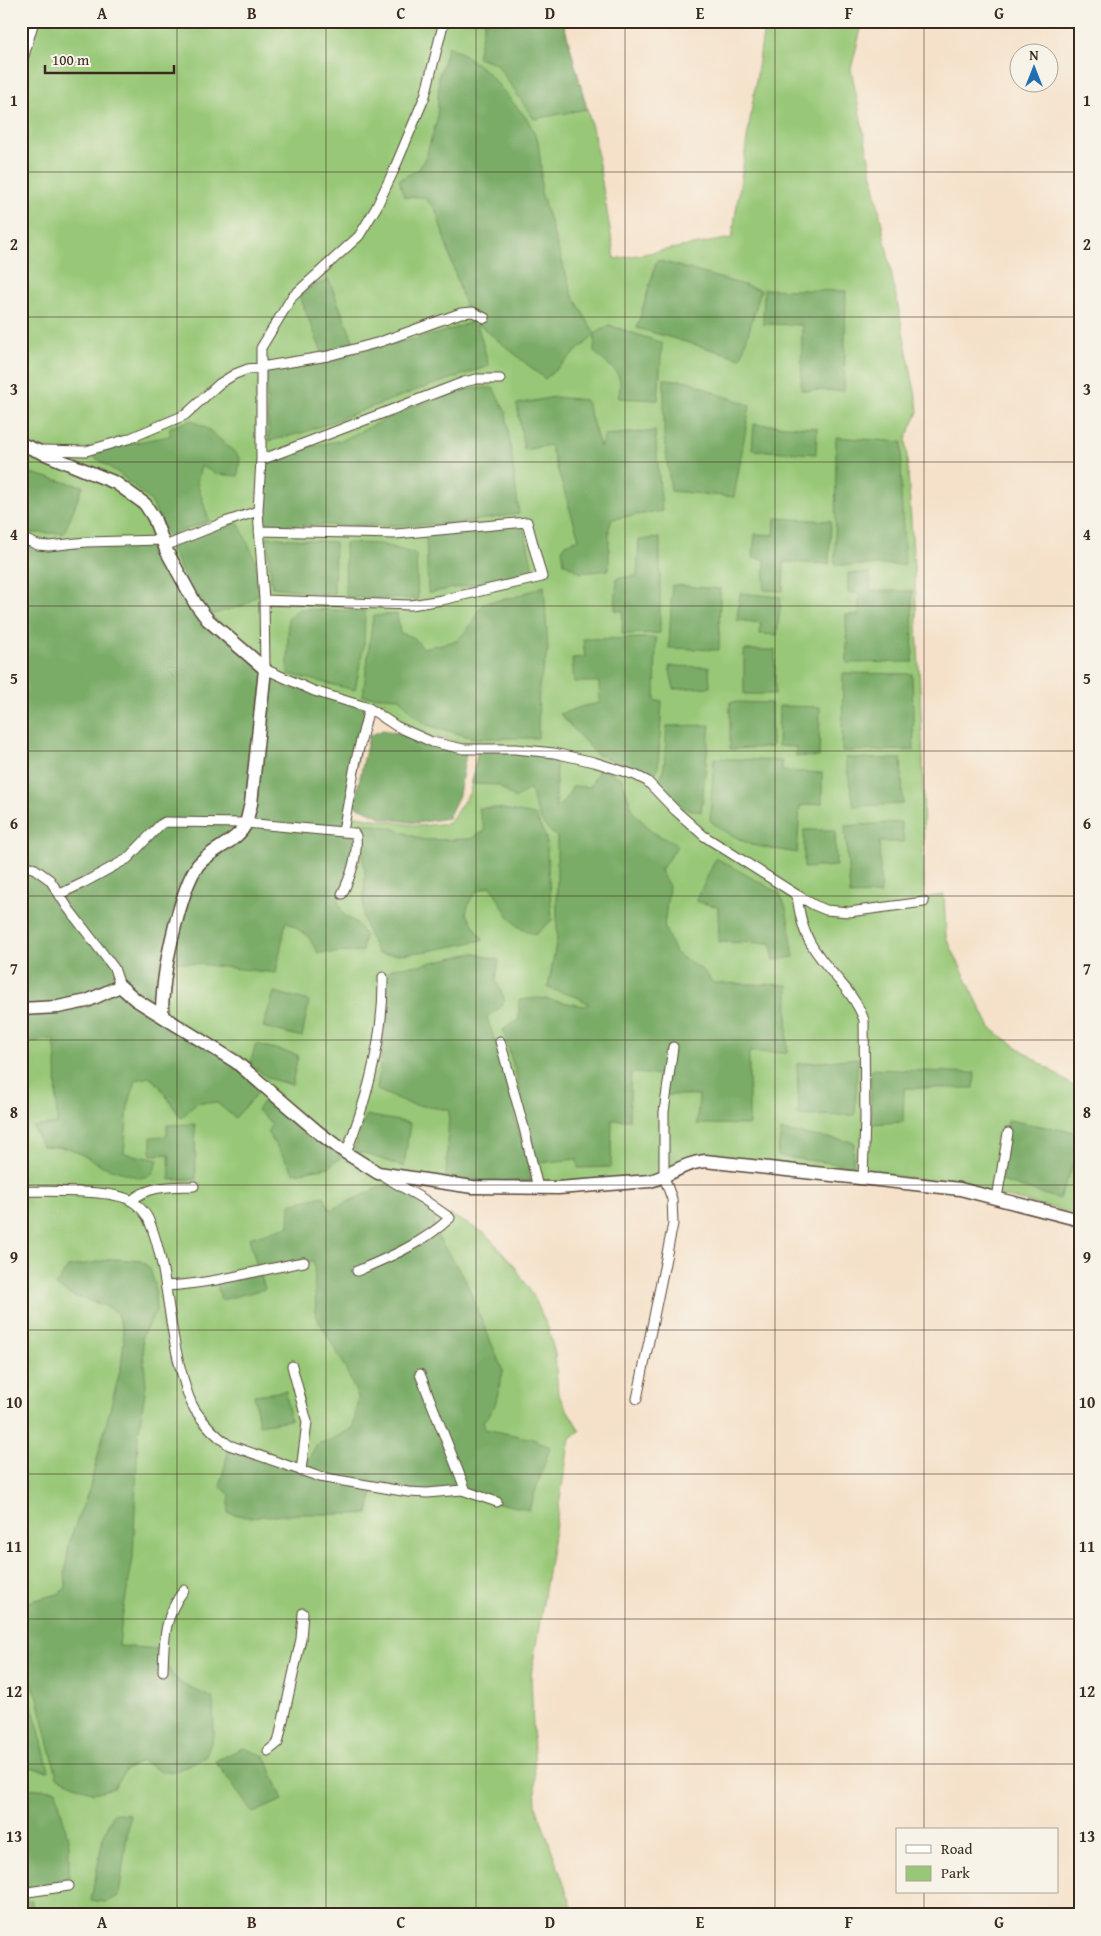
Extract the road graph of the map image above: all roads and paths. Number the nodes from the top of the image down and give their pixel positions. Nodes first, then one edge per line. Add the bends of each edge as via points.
1 (34, 21) edge
2 (444, 21) edge
3 (21, 66) edge
4 (485, 318) dead end
5 (261, 367) junction
6 (500, 379) dead end
7 (27, 447) edge
8 (261, 460) junction
9 (258, 511) junction
10 (259, 531) junction
11 (21, 538) edge
12 (163, 543) junction
13 (264, 600) junction
14 (265, 669) junction
15 (369, 708) junction
16 (246, 823) junction
17 (342, 831) junction
18 (21, 864) edge
19 (60, 894) junction
20 (342, 894) dead end
21 (796, 896) junction
22 (924, 902) dead end
23 (383, 977) dead end
24 (120, 986) junction
25 (21, 1009) edge
26 (162, 1016) junction
27 (500, 1041) dead end
28 (673, 1047) dead end
29 (1008, 1133) dead end
30 (346, 1153) junction
31 (378, 1173) junction
32 (664, 1177) junction
33 (863, 1178) junction
34 (194, 1186) dead end
35 (538, 1188) junction
36 (21, 1191) edge
37 (997, 1198) junction
38 (131, 1201) junction
39 (1080, 1220) edge
40 (304, 1262) dead end
41 (357, 1271) dead end
42 (166, 1286) junction
43 (292, 1366) dead end
44 (420, 1374) dead end
45 (638, 1399) dead end
46 (301, 1471) junction
47 (466, 1491) junction
48 (497, 1502) dead end
49 (184, 1590) dead end
50 (303, 1613) dead end
51 (163, 1671) dead end
52 (268, 1752) dead end
53 (68, 1886) dead end
54 (21, 1893) edge

1 - 3 street
2 - 5 street via 425,96 376,208 359,236 288,302 261,348
4 - 5 street via 473,312 461,314 337,354
5 - 7 street via 235,374 185,415 128,439 86,451
5 - 8 street
6 - 8 street via 464,382
7 - 12 street via 126,489 145,504
8 - 9 street
9 - 10 street
9 - 12 street
10 - 13 street
10 - 13 street via 396,534 527,522 542,577 411,604
11 - 12 street via 49,546 86,542
12 - 14 street via 195,603 208,620
13 - 14 street
14 - 15 street
14 - 16 street via 251,804
15 - 17 street
15 - 21 street via 407,731 445,745 463,749 554,753 642,778 704,836
16 - 17 street
16 - 19 street via 165,822 127,859
16 - 26 street via 206,857 185,890 165,964
17 - 20 street via 356,834 357,846 349,880
18 - 19 street via 45,874
19 - 24 street via 114,968
21 - 22 street via 814,906 842,912
21 - 33 street via 812,945 851,994 864,1020
23 - 30 street via 381,1018 371,1080
24 - 25 street via 87,1001
24 - 26 street
26 - 30 street via 236,1062
27 - 35 street
28 - 32 street via 664,1112
29 - 37 street
30 - 31 street
31 - 35 street via 473,1187
31 - 41 street via 450,1218 426,1238
32 - 33 street via 682,1166 705,1161
32 - 35 street via 650,1181
32 - 45 street via 672,1199 673,1224
33 - 37 street via 960,1189
34 - 38 street via 150,1189
36 - 38 street via 101,1194
37 - 39 street
38 - 42 street via 150,1222
40 - 42 street via 210,1282
42 - 46 street via 175,1352 195,1410 229,1446
43 - 46 street via 307,1422
44 - 47 street
46 - 47 street via 408,1492
47 - 48 street
49 - 51 street via 168,1615
50 - 52 street via 278,1743
53 - 54 street

